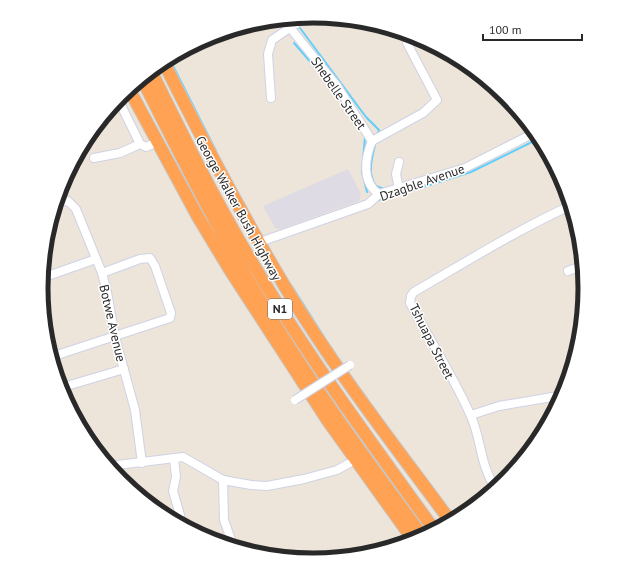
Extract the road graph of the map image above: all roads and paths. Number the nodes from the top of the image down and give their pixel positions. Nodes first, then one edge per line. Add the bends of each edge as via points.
1 (288, 24) edge
2 (295, 24) edge
3 (290, 27) junction
4 (410, 41) edge
5 (166, 68) edge
6 (154, 77) edge
7 (144, 84) edge
8 (132, 95) edge
9 (271, 98) dead end
10 (121, 106) edge
11 (530, 135) edge
12 (372, 141) junction
13 (158, 142) junction
14 (140, 144) junction
15 (94, 158) dead end
16 (399, 162) dead end
17 (399, 189) junction
18 (379, 194) junction
19 (63, 201) edge
20 (566, 208) edge
21 (260, 242) junction
22 (96, 259) junction
23 (578, 267) edge
24 (568, 271) dead end
25 (102, 273) junction
26 (49, 276) edge
27 (115, 337) junction
28 (57, 356) edge
29 (350, 365) dead end
30 (124, 369) junction
31 (67, 386) edge
32 (556, 396) edge
33 (295, 400) dead end
34 (471, 415) junction
35 (339, 422) junction
36 (174, 458) junction
37 (355, 460) junction
38 (142, 463) junction
39 (115, 465) edge
40 (223, 480) junction
41 (493, 484) edge
42 (406, 514) junction
43 (180, 517) edge
44 (447, 517) edge
45 (432, 527) edge
46 (419, 532) edge
47 (410, 536) edge
48 (232, 541) edge

1 - 3 street, Shebelle Street
2 - 3 street
3 - 9 street via 272,40 268,54
3 - 12 street, Shebelle Street via 336,86
4 - 12 street via 407,43 437,100 423,113
5 - 21 highway
6 - 45 highway, George Walker Bush Highway / N1 via 211,189 268,290 316,363
7 - 35 highway, George Walker Bush Highway / N1 via 221,234 273,321
8 - 13 highway
10 - 14 street
11 - 17 street, Dzagble Avenue via 465,168
12 - 18 street, Shebelle Street via 366,155 366,171 370,186
13 - 14 street via 146,147
13 - 37 highway via 230,270
14 - 15 street via 120,153
16 - 17 street via 396,174
17 - 18 street, Dzagble Avenue
18 - 21 street, Dzagble Avenue via 368,204
19 - 22 street, Botwe Avenue via 68,201 73,205
20 - 34 street, Tshuapa Street via 497,243 411,296 410,303
21 - 44 highway via 286,290 329,354
22 - 25 street, Botwe Avenue
22 - 26 street
23 - 24 street
25 - 27 street, Botwe Avenue
25 - 27 street via 140,259 150,258 171,313 167,320
27 - 28 street
27 - 30 street, Botwe Avenue
29 - 33 street, bridge
30 - 31 street
30 - 38 street, Botwe Avenue via 134,410
32 - 34 street via 500,406
34 - 41 street, Tshuapa Street via 482,458
35 - 37 highway
35 - 42 highway, George Walker Bush Highway / N1
36 - 38 street
36 - 40 street via 189,459
36 - 43 street via 176,477 173,491
37 - 40 street via 337,470 276,484 251,485
37 - 42 highway via 388,492
37 - 47 highway
38 - 39 street
40 - 48 street via 224,520
42 - 46 highway, George Walker Bush Highway / N1

